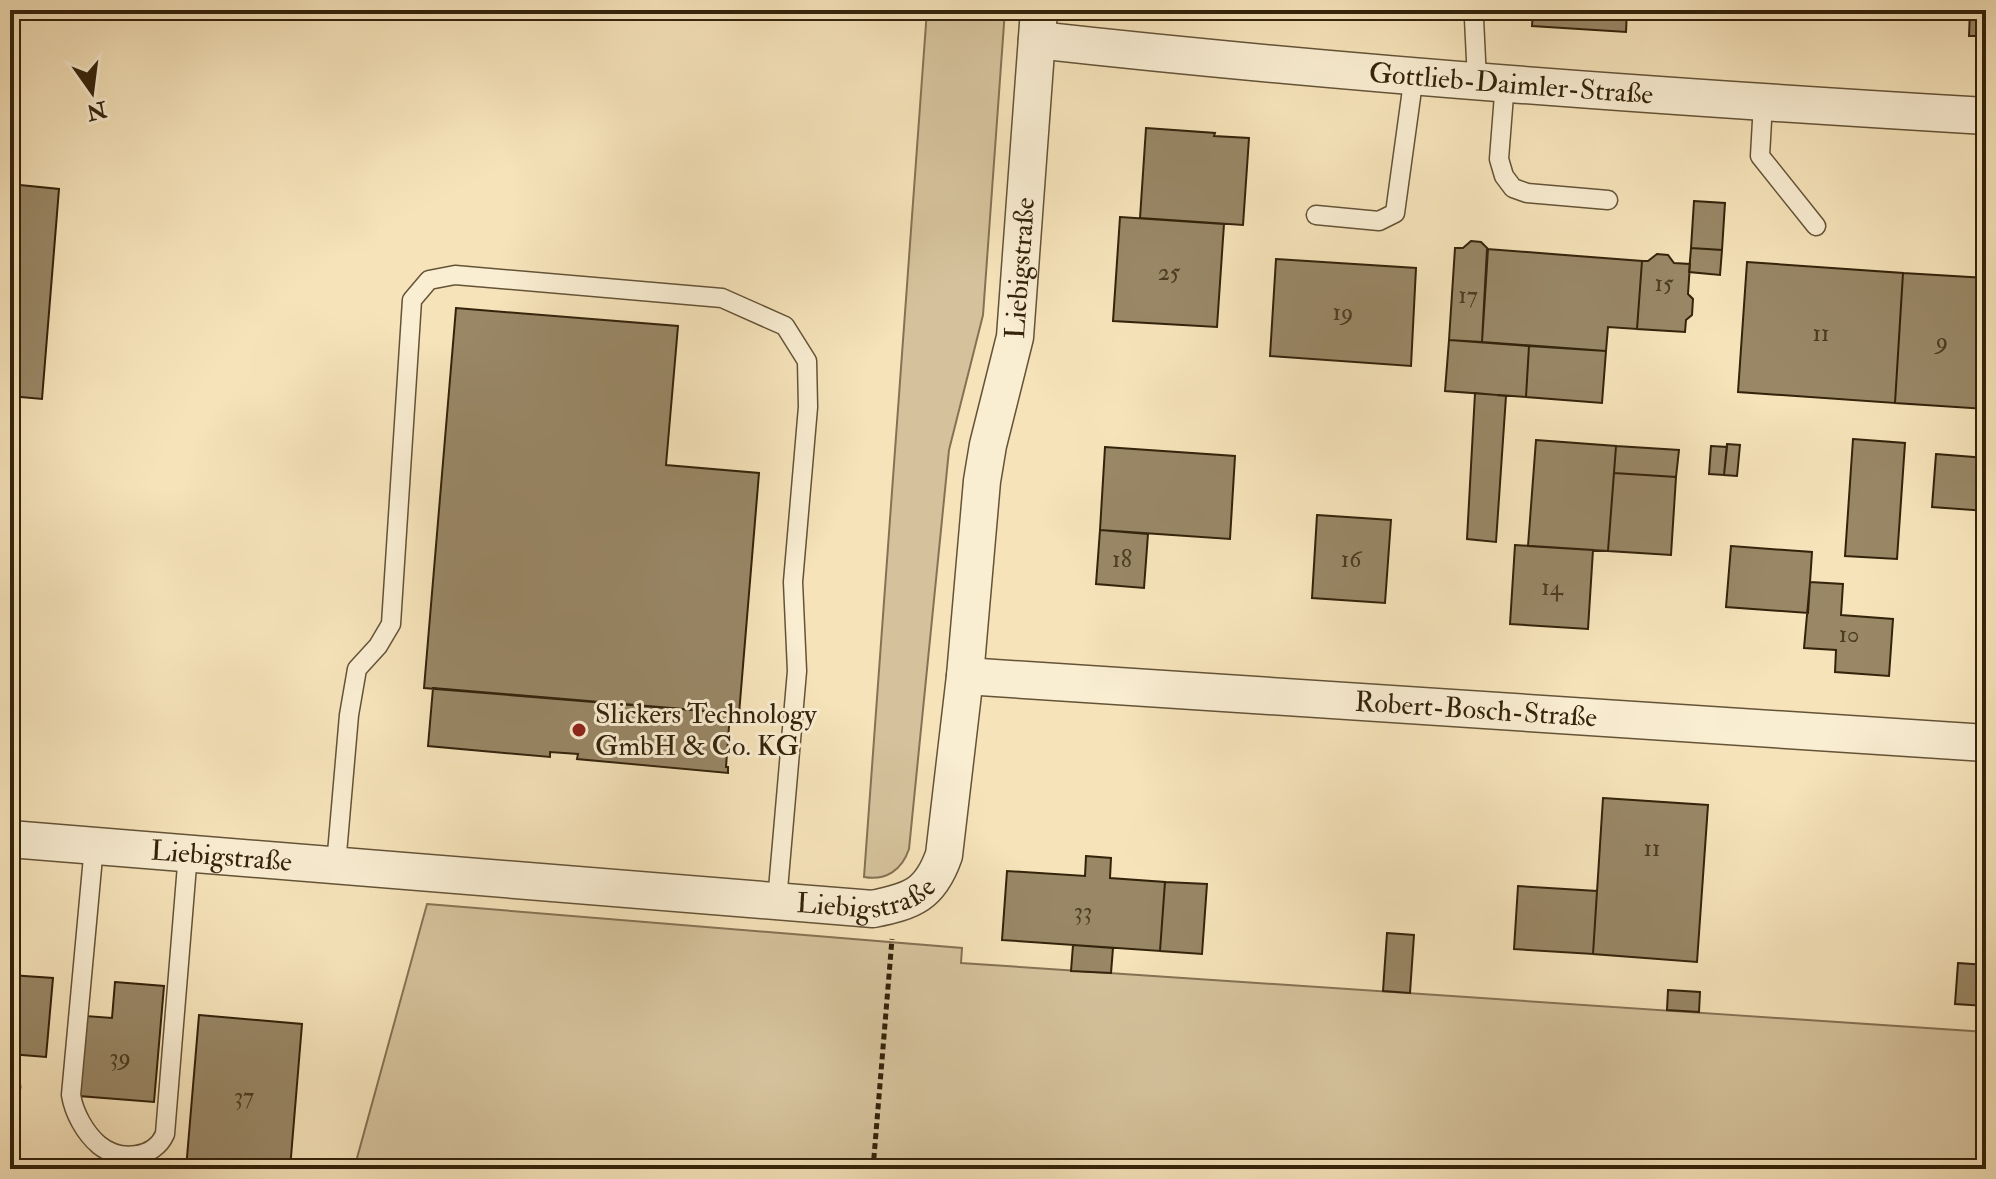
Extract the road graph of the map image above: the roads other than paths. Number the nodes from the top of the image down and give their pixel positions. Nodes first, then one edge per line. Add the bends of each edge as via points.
1 (1474, 19) dead end
2 (1038, 25) edge
3 (1414, 75) junction
4 (1491, 81) junction
5 (1763, 103) junction
6 (1986, 116) edge
7 (1608, 200) dead end
8 (1316, 215) dead end
9 (1816, 226) dead end
10 (965, 676) junction
11 (1986, 743) edge
12 (10, 839) edge
13 (94, 846) junction
14 (188, 853) junction
15 (336, 865) junction
16 (777, 901) junction

1 - 4 lane
2 - 3 street, Gottlieb-Daimler-Straße via 1199,58
2 - 10 street, Liebigstraße via 1016,323 982,481
3 - 4 street, Gottlieb-Daimler-Straße
3 - 8 lane via 1395,213 1379,221
4 - 5 street, Gottlieb-Daimler-Straße
4 - 7 lane via 1499,159 1513,188
5 - 6 street, Gottlieb-Daimler-Straße
5 - 9 lane via 1760,156
10 - 11 street, Robert-Bosch-Straße
10 - 16 street, Liebigstraße via 944,855 927,888 913,899 873,909
12 - 13 street, Liebigstraße
13 - 14 street, Liebigstraße
13 - 14 lane via 71,1095 74,1112 99,1145 139,1156 160,1145 165,1134
14 - 15 street, Liebigstraße
15 - 16 street, Liebigstraße
15 - 16 lane via 357,669 391,624 412,300 429,280 471,276 722,298 785,326 807,361 793,582 797,671

